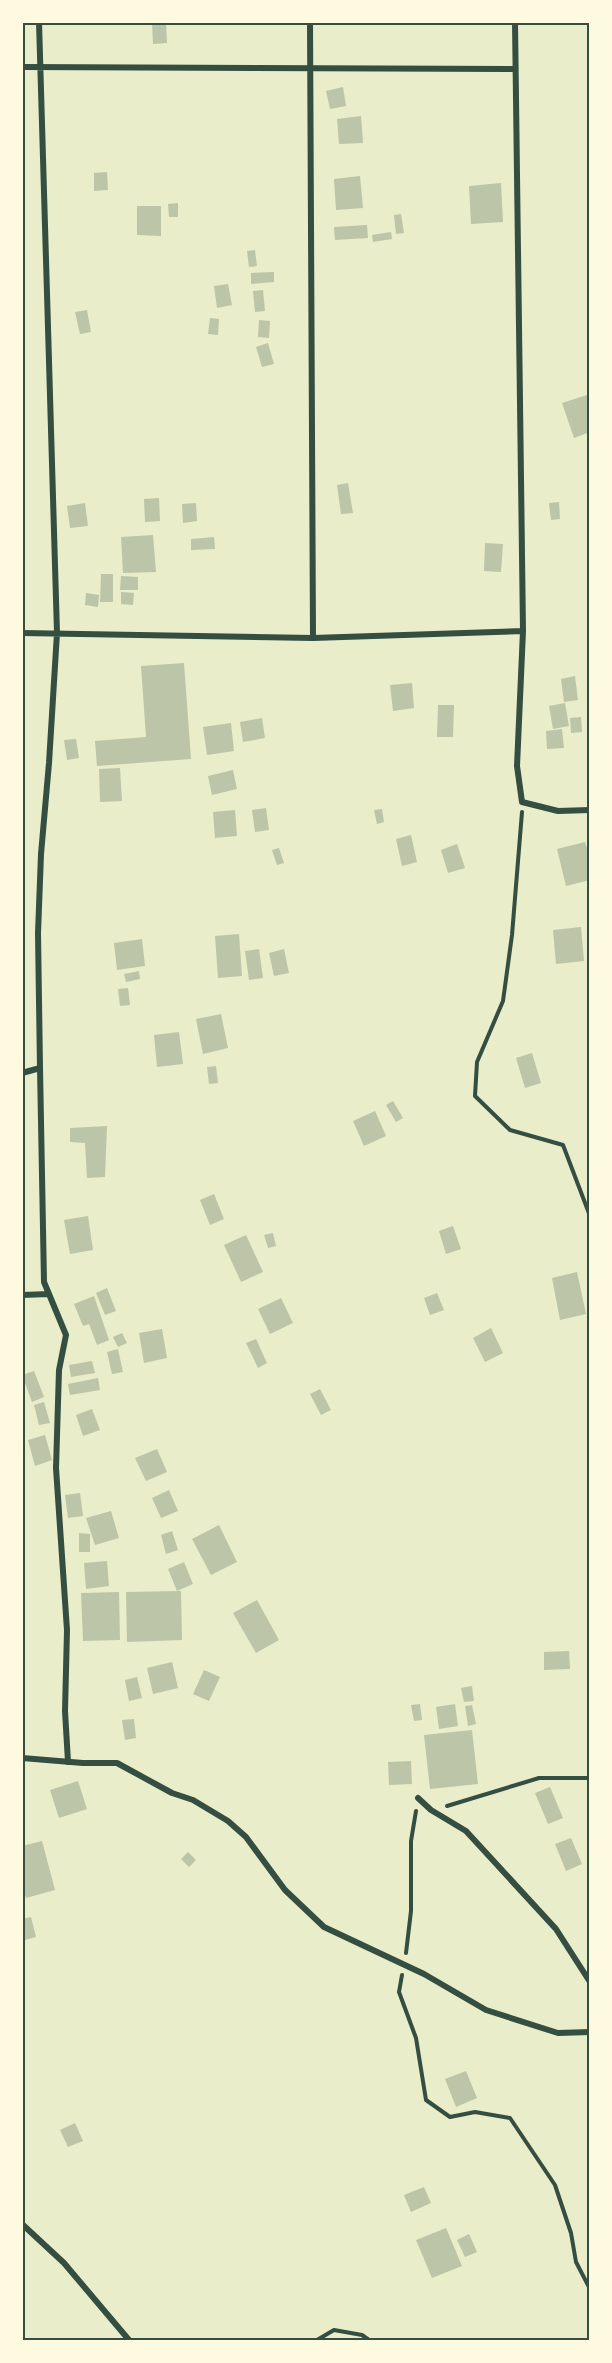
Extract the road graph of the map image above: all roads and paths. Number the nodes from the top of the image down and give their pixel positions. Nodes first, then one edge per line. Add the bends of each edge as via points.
1 (39, 22) edge
2 (309, 22) edge
3 (515, 22) edge
4 (22, 67) edge
5 (39, 67) junction
6 (309, 67) junction
7 (514, 69) junction
8 (523, 631) junction
9 (22, 633) edge
10 (57, 633) junction
11 (313, 638) junction
12 (522, 802) junction
13 (590, 810) edge
14 (40, 1068) junction
15 (22, 1073) edge
16 (590, 1216) edge
17 (49, 1294) junction
18 (22, 1295) edge
19 (22, 1758) edge
20 (68, 1762) junction
21 (590, 1778) edge
22 (418, 1798) joint
23 (431, 1810) junction
24 (404, 1965) junction
25 (590, 1982) edge
26 (590, 2032) edge
27 (22, 2224) edge
28 (590, 2289) edge
29 (129, 2340) edge
30 (317, 2340) edge
31 (369, 2340) edge

1 - 5 street
2 - 6 street
3 - 7 street
4 - 5 street
5 - 6 street
5 - 10 street
6 - 7 street
6 - 11 street
7 - 8 street
8 - 11 street
8 - 12 street via 517,766
9 - 10 street
10 - 11 street
10 - 14 street via 38,933
12 - 13 street via 558,811
12 - 16 path via 503,1001 477,1062 475,1096 510,1130 563,1145
14 - 15 street
14 - 17 street via 44,1281
17 - 18 street
17 - 20 street via 66,1335 59,1370 56,1468 67,1630
19 - 20 street
20 - 24 street via 117,1763 228,1821 246,1838 285,1890 324,1927
21 - 23 path via 539,1778
22 - 23 street
22 - 24 path via 411,1841 411,1911
23 - 25 street via 466,1831 556,1929
24 - 26 street via 486,2010 558,2033
24 - 28 path via 399,1992 416,2038 426,2100 450,2117 475,2112 510,2118 555,2186 576,2262
27 - 29 street via 64,2264
30 - 31 path via 334,2330

